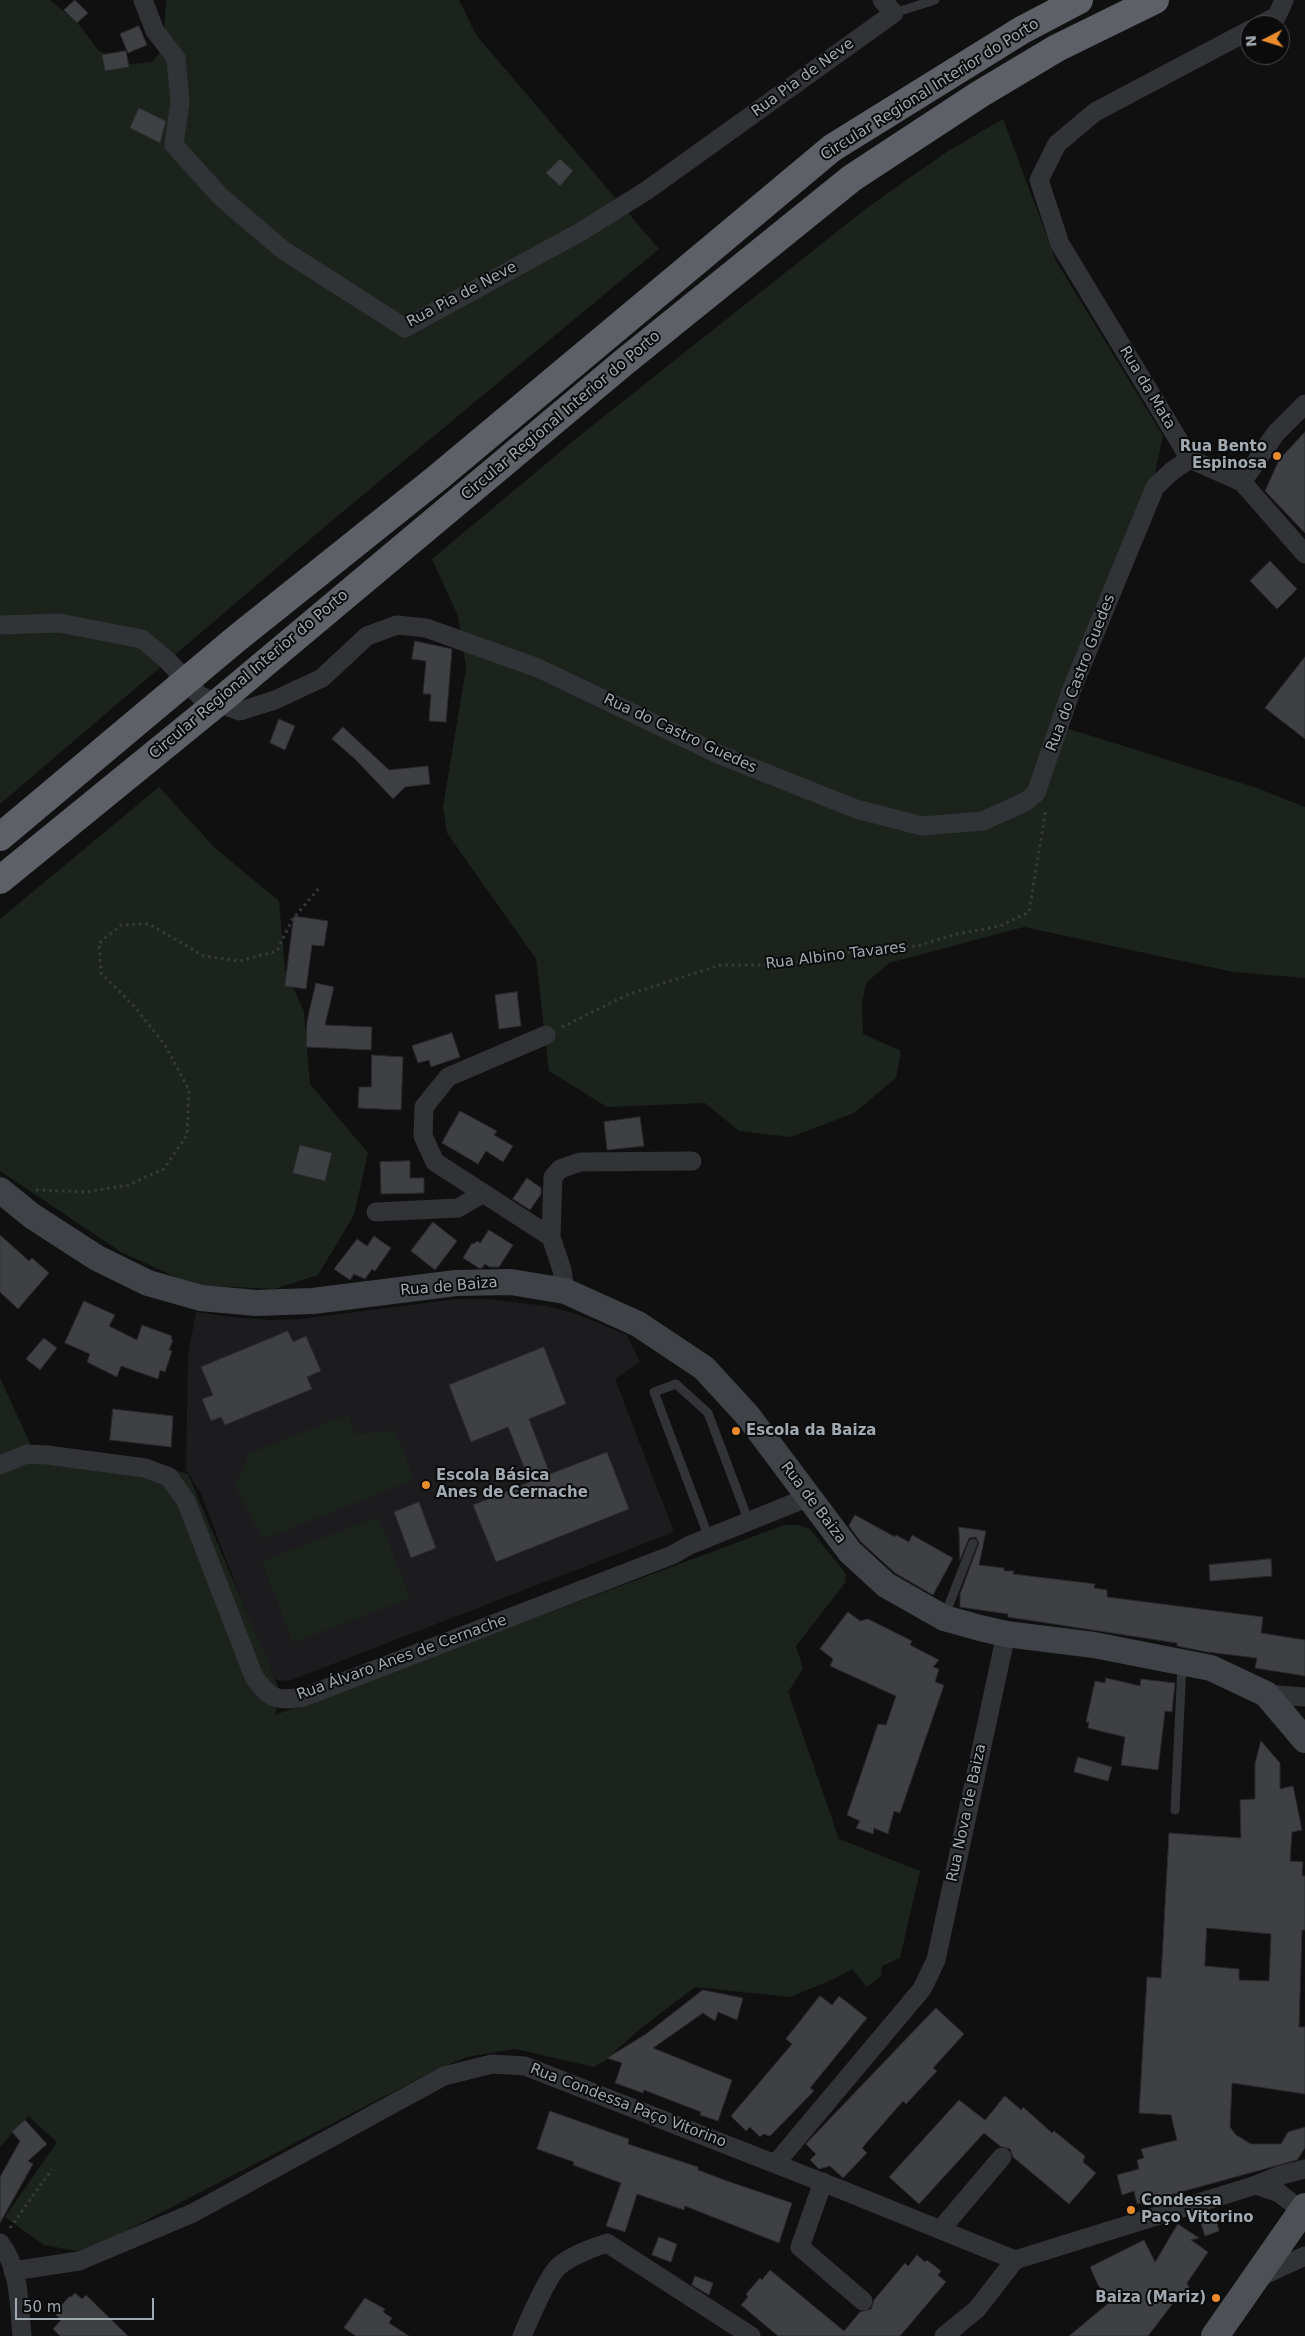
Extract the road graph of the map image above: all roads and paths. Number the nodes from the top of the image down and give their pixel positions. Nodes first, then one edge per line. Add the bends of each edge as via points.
1 (143, 0) edge
2 (935, 0) edge
3 (1079, 0) edge
4 (1155, 0) edge
5 (1284, 0) edge
6 (888, 7) edge
7 (1277, 15) edge
8 (1240, 35) edge
9 (1305, 404) edge
10 (1190, 459) junction
11 (1242, 482) junction
12 (1305, 554) edge
13 (0, 625) edge
14 (1036, 793) junction
15 (0, 837) edge
16 (0, 880) edge
17 (320, 887) dead end
18 (546, 1035) joint
19 (692, 1161) dead end
20 (0, 1190) edge
21 (29, 1190) dead end
22 (482, 1194) junction
23 (376, 1212) dead end
24 (550, 1237) junction
25 (564, 1291) junction
26 (0, 1464) edge
27 (809, 1498) junction
28 (749, 1522) junction
29 (709, 1538) junction
30 (973, 1543) dead end
31 (944, 1618) junction
32 (1006, 1634) junction
33 (1182, 1662) junction
34 (1266, 1694) junction
35 (1305, 1697) edge
36 (1305, 1740) edge
37 (1175, 1810) dead end
38 (1002, 2157) dead end
39 (776, 2163) junction
40 (52, 2169) dead end
41 (1305, 2169) edge
42 (822, 2182) junction
43 (1256, 2185) junction
44 (1304, 2210) edge
45 (941, 2229) junction
46 (0, 2243) edge
47 (1305, 2256) edge
48 (1015, 2260) junction
49 (13, 2271) junction
50 (1256, 2278) junction
51 (863, 2301) dead end
52 (22, 2336) edge
53 (522, 2336) edge
54 (750, 2336) edge
55 (944, 2336) edge
56 (1215, 2336) edge

1 - 6 street, Rua Pia de Neve via 155,31 176,58 180,102 174,145 221,197 282,250 405,328 582,231 646,191
2 - 6 lane
3 - 15 highway, Circular Regional Interior do Porto via 1022,30 832,148
4 - 16 highway, Circular Regional Interior do Porto via 1056,48 852,178 623,363 278,653
5 - 7 street
8 - 10 street, Rua da Mata via 1095,112 1057,144 1039,180 1060,244
9 - 11 street via 1276,433
10 - 11 street
10 - 14 street, Rua do Castro Guedes via 1172,470 1155,487 1071,691
11 - 12 street
13 - 14 street, Rua do Castro Guedes via 59,623 142,639 167,660 200,696 240,711 275,700 322,678 367,636 397,625 426,628 538,668 718,754 856,809 922,826 983,821 1025,802
14 - 18 path, Rua Albino Tavares via 1046,809 1029,912 1000,926 917,946 862,950 785,965 720,965 627,995
17 - 21 path via 292,920 277,951 240,961 204,956 149,924 121,926 99,943 101,973 166,1045 189,1090 187,1135 164,1168 128,1185 87,1192
18 - 22 street via 448,1077 424,1106 423,1136 435,1162
19 - 24 street via 580,1162 560,1169 553,1177
20 - 25 street, Rua de Baiza via 32,1216 97,1258 148,1283 201,1298 256,1304 313,1301 456,1283 502,1282
22 - 23 street via 458,1208
22 - 24 street
24 - 25 street via 562,1270
25 - 27 street, Rua de Baiza via 638,1324 704,1368 748,1416
26 - 29 street, Rua Álvaro Anes de Cernache via 27,1454 47,1455 145,1468 169,1477 186,1501 254,1677 266,1693 283,1700 304,1697 663,1559
27 - 28 street, Rua Álvaro Anes de Cernache
27 - 31 street, Rua de Baiza via 850,1552 886,1585
28 - 29 street, Rua Álvaro Anes de Cernache
28 - 29 lane via 708,1414 676,1384 654,1392
30 - 31 lane
31 - 32 street, Rua de Baiza
32 - 33 street, Rua de Baiza
32 - 39 street, Rua Nova de Baiza via 936,1960 922,1989
33 - 34 street, Rua de Baiza via 1211,1668
33 - 37 lane
34 - 35 street
34 - 36 street, Rua de Baiza
38 - 45 street
39 - 42 street, Rua Condessa Paço Vitorino
39 - 49 street, Rua Condessa Paço Vitorino via 525,2066 492,2064 444,2076 193,2213 79,2261
40 - 46 path
41 - 43 street
42 - 45 street, Rua Condessa Paço Vitorino
42 - 51 street via 800,2247
43 - 44 street via 1271,2189
43 - 48 street
44 - 50 main road
45 - 48 street, Rua Condessa Paço Vitorino
46 - 49 street
47 - 50 street
48 - 55 street via 977,2309
49 - 52 street
50 - 56 main road
53 - 54 street via 536,2303 558,2267 608,2243

